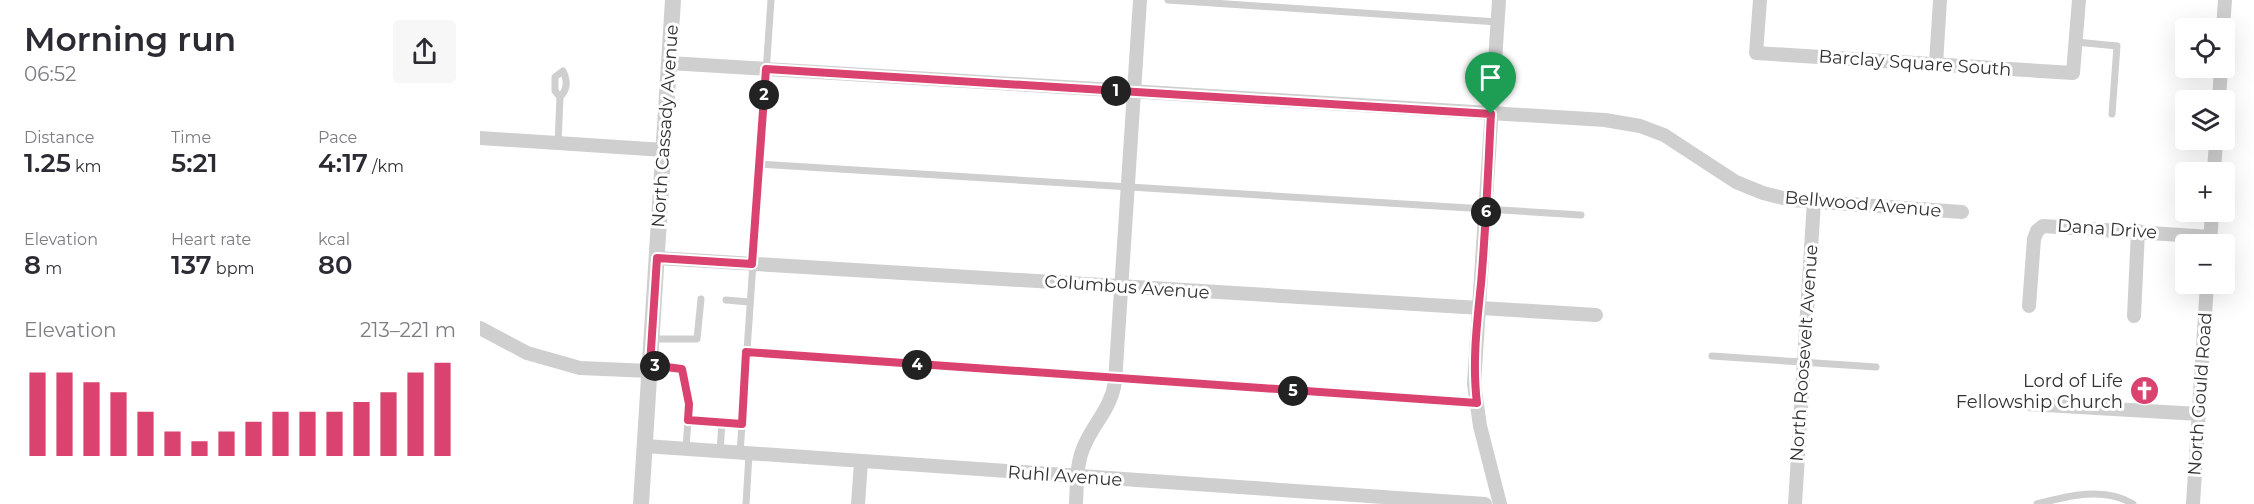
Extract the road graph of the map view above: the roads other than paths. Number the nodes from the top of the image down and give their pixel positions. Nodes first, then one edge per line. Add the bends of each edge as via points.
1 (673, 0) edge
2 (771, 0) edge
3 (1140, 0) edge
4 (1168, 0) edge
5 (1499, 0) edge
6 (1760, 0) edge
7 (1940, 0) edge
8 (2079, 0) edge
9 (2225, 0) edge
10 (2224, 18) edge
11 (1498, 22) junction
12 (2076, 42) junction
13 (669, 63) junction
14 (1936, 64) junction
15 (766, 69) junction
16 (1133, 92) junction
17 (560, 97) dead end
18 (1491, 114) junction
19 (2112, 114) dead end
20 (480, 138) edge
21 (558, 144) junction
22 (663, 150) junction
23 (759, 164) junction
24 (1127, 188) junction
25 (1814, 201) junction
26 (1486, 209) junction
27 (1962, 213) dead end
28 (1581, 215) dead end
29 (2138, 231) junction
30 (2175, 236) edge
31 (657, 258) junction
32 (752, 264) junction
33 (1120, 286) junction
34 (2206, 294) edge
35 (701, 299) dead end
36 (726, 300) dead end
37 (749, 302) junction
38 (2029, 306) dead end
39 (1477, 309) junction
40 (1596, 315) dead end
41 (2134, 316) dead end
42 (480, 328) edge
43 (652, 339) junction
44 (746, 352) junction
45 (1712, 356) dead end
46 (1804, 363) junction
47 (1876, 367) dead end
48 (650, 368) junction
49 (1115, 378) junction
50 (1477, 403) junction
51 (2027, 405) dead end
52 (2199, 414) junction
53 (688, 420) junction
54 (722, 422) junction
55 (742, 424) junction
56 (645, 447) junction
57 (686, 449) junction
58 (720, 452) junction
59 (745, 454) junction
60 (861, 462) junction
61 (1078, 476) junction
62 (1295, 497) edge
63 (641, 504) edge
64 (746, 504) edge
65 (858, 504) edge
66 (1076, 504) edge
67 (1485, 504) edge
68 (1500, 504) edge
69 (1795, 504) edge
70 (2037, 504) edge
71 (2133, 504) edge
72 (2193, 504) edge

1 - 13 street, North Cassady Avenue
2 - 15 lane
3 - 16 street
4 - 11 lane
5 - 11 street
6 - 14 street, Barclay Square South via 1756,53
7 - 14 street
8 - 12 street
9 - 10 street
11 - 18 street
12 - 14 street, Barclay Square South via 2073,73
12 - 19 lane via 2117,46
13 - 15 street, Bellwood Avenue
13 - 22 street, North Cassady Avenue
15 - 16 street, Bellwood Avenue
15 - 23 lane
16 - 18 street, Bellwood Avenue
16 - 24 street
17 - 21 lane
18 - 25 street, Bellwood Avenue via 1605,120 1640,126 1688,149 1736,182 1763,194
18 - 26 street
20 - 21 street
21 - 22 street
22 - 31 street, North Cassady Avenue
23 - 24 lane
23 - 32 lane
24 - 26 lane
24 - 33 street
25 - 27 street, Bellwood Avenue
25 - 46 street, North Roosevelt Avenue
26 - 28 lane
26 - 39 street
29 - 30 street, Dana Drive
29 - 38 street, Dana Drive via 2055,225 2040,228 2033,246
29 - 41 street
31 - 32 street, Columbus Avenue
31 - 43 street, North Cassady Avenue
32 - 33 street, Columbus Avenue
32 - 37 lane
33 - 39 street, Columbus Avenue
33 - 49 street
34 - 52 street, North Gould Road
35 - 43 lane via 698,339
36 - 37 lane
37 - 44 lane
39 - 40 street, Columbus Avenue
39 - 50 street
42 - 48 street via 526,353 580,368
43 - 48 street, North Cassady Avenue
44 - 49 lane
44 - 55 lane
45 - 46 lane
46 - 47 lane
46 - 69 street, North Roosevelt Avenue
48 - 53 lane via 682,369
48 - 56 street, North Cassady Avenue
49 - 50 lane
49 - 61 street via 1106,411 1084,445
50 - 68 street
51 - 52 street
52 - 72 street, North Gould Road
53 - 54 lane
53 - 57 lane
54 - 55 lane
54 - 58 lane
55 - 59 lane
56 - 57 street, Ruhl Avenue
56 - 63 street, North Cassady Avenue
57 - 58 street, Ruhl Avenue
58 - 59 street, Ruhl Avenue
59 - 60 street, Ruhl Avenue
59 - 64 lane
60 - 61 street, Ruhl Avenue
60 - 65 street
61 - 62 street, Ruhl Avenue
61 - 66 street
62 - 67 street, Ruhl Avenue
70 - 71 lane via 2074,493

